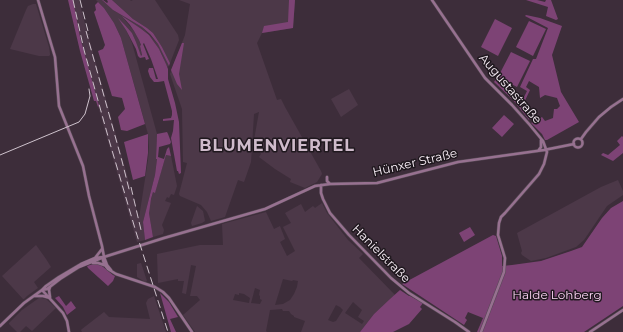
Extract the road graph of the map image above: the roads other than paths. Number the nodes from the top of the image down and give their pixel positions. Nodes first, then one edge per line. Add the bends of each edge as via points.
1 (38, 0) edge
2 (432, 0) edge
3 (623, 99) edge
4 (541, 139) junction
5 (581, 139) junction
6 (574, 144) junction
7 (547, 150) junction
8 (538, 151) junction
9 (546, 160) junction
10 (326, 177) dead end
11 (376, 183) junction
12 (330, 184) junction
13 (321, 185) junction
14 (375, 187) dead end
15 (102, 248) junction
16 (104, 257) junction
17 (94, 258) junction
18 (87, 264) junction
19 (105, 266) junction
20 (112, 272) junction
21 (51, 285) junction
22 (42, 290) junction
23 (35, 296) junction
24 (50, 298) junction
25 (623, 310) edge
26 (0, 326) edge
27 (69, 332) edge
28 (192, 332) edge
29 (469, 332) edge
30 (481, 332) edge
31 (590, 332) edge

1 - 15 main road via 55,57 59,106 83,166
2 - 4 main road, Augustastraße via 485,78
3 - 5 main road via 599,117
4 - 7 main road, Augustastraße
4 - 8 main road
5 - 6 main road via 576,139
5 - 6 main road via 581,147
6 - 7 main road, Hünxer Straße
7 - 8 main road, Hünxer Straße
7 - 9 main road
8 - 9 main road via 544,154
8 - 11 main road, Hünxer Straße via 458,162
9 - 30 main road via 539,174 501,217 498,235 505,266
10 - 12 main road
11 - 12 main road, Hünxer Straße
11 - 14 main road
12 - 13 main road, Hünxer Straße
13 - 16 main road, Hünxer Straße via 265,209
13 - 29 main road, Hanielstraße via 321,193 330,213 391,278 409,293
15 - 16 main road
15 - 17 main road
16 - 17 main road
16 - 18 main road
16 - 19 main road
16 - 20 main road
17 - 22 main road via 67,272
18 - 19 main road via 96,262
18 - 21 main road
19 - 20 main road
20 - 28 main road via 163,292
21 - 22 main road
21 - 24 main road
22 - 23 main road
22 - 24 main road
23 - 24 main road
23 - 26 main road
24 - 27 main road via 65,316
25 - 31 main road

